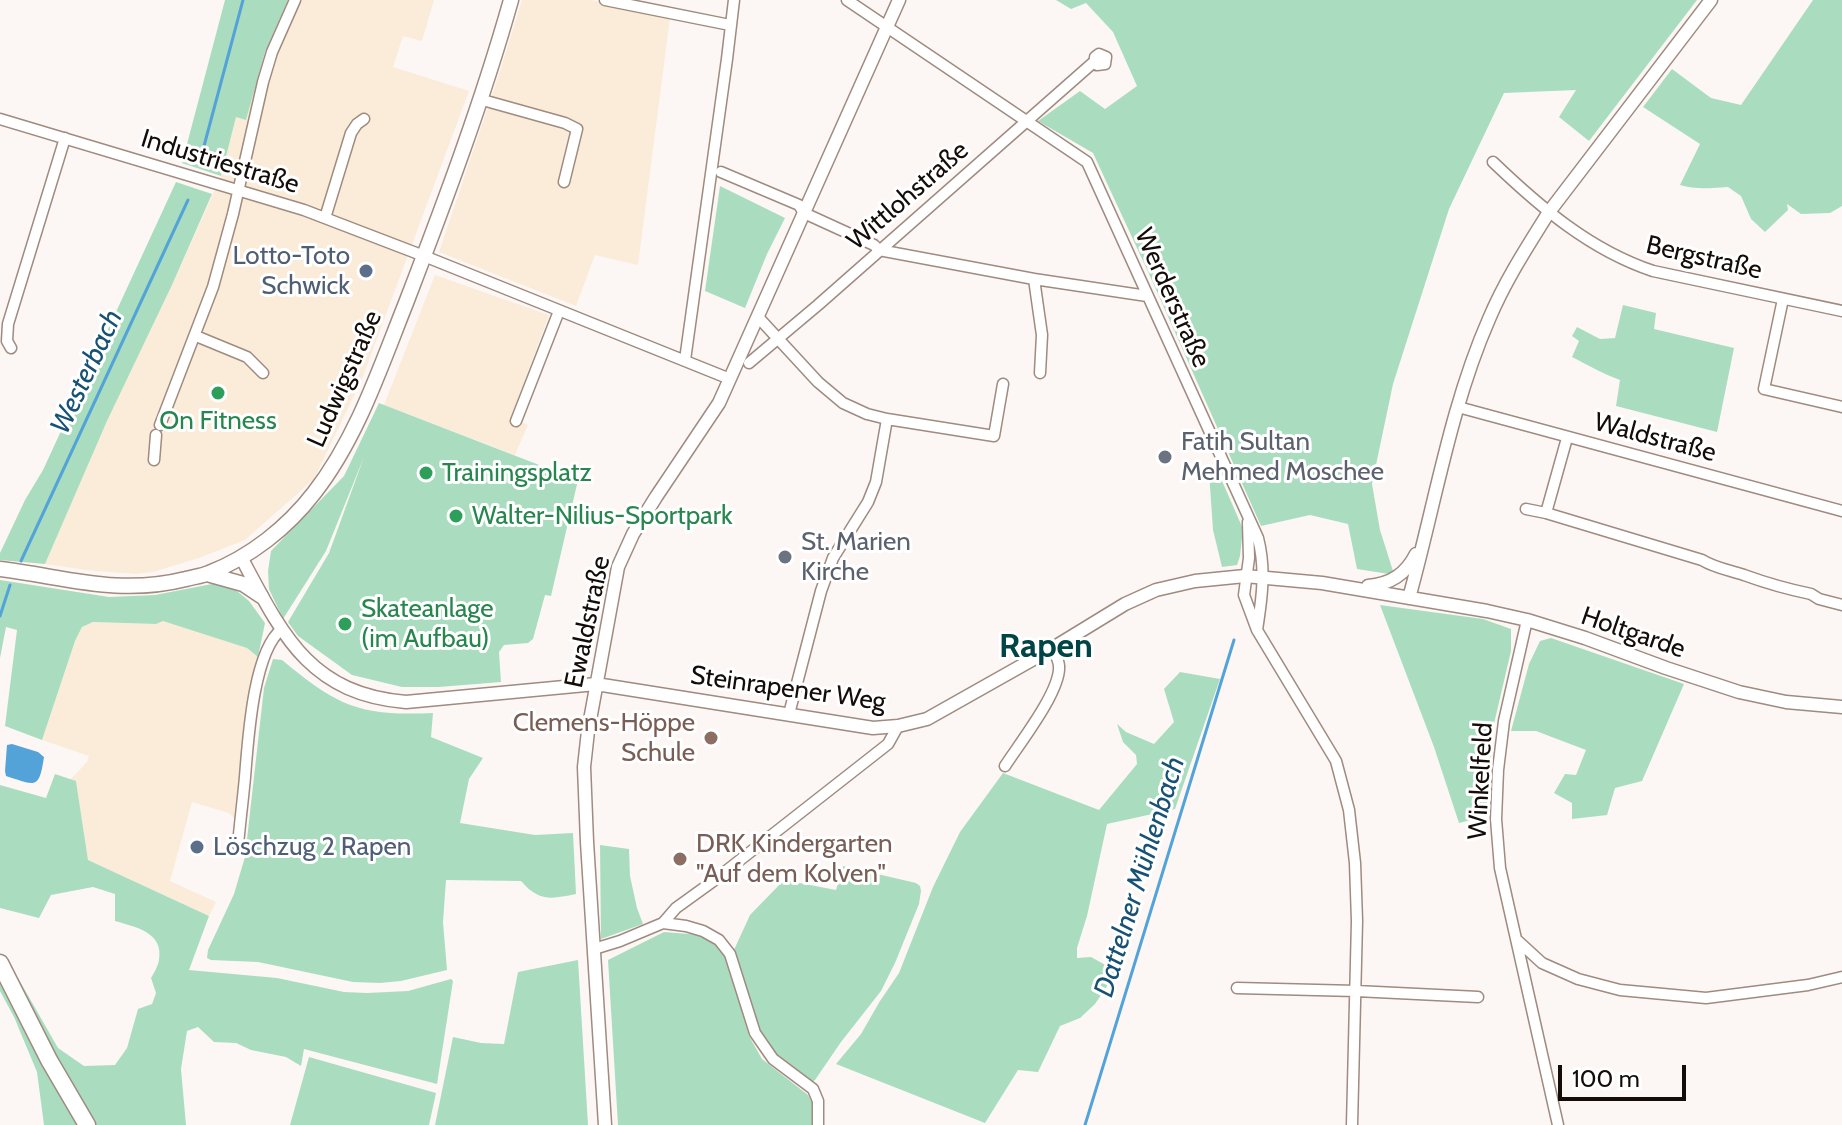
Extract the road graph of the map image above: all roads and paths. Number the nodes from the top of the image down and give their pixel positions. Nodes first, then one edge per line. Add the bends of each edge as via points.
1 (295, 0) edge
2 (511, 0) edge
3 (605, 0) edge
4 (734, 0) edge
5 (847, 0) edge
6 (899, 0) edge
7 (1711, 0) edge
8 (730, 25) junction
9 (887, 26) junction
10 (1095, 61) dead end
11 (479, 99) junction
12 (0, 119) edge
13 (364, 119) dead end
14 (1027, 120) junction
15 (65, 138) junction
16 (1493, 162) dead end
17 (721, 172) dead end
18 (564, 182) dead end
19 (238, 191) junction
20 (1549, 212) junction
21 (804, 213) junction
22 (325, 218) junction
23 (879, 250) junction
24 (424, 256) junction
25 (1034, 279) junction
26 (1147, 296) junction
27 (1783, 299) junction
28 (559, 311) junction
29 (1842, 311) edge
30 (758, 317) junction
31 (196, 336) junction
32 (777, 339) junction
33 (11, 348) dead end
34 (685, 360) junction
35 (749, 363) dead end
36 (263, 373) dead end
37 (1040, 373) dead end
38 (730, 379) junction
39 (1003, 384) dead end
40 (1458, 407) junction
41 (1842, 407) edge
42 (887, 419) junction
43 (516, 421) dead end
44 (1567, 438) junction
45 (154, 460) dead end
46 (1526, 509) dead end
47 (1842, 511) edge
48 (1546, 513) junction
49 (1248, 518) junction
50 (1422, 541) junction
51 (241, 557) junction
52 (1410, 565) junction
53 (0, 569) edge
54 (207, 574) junction
55 (1245, 576) junction
56 (1264, 577) junction
57 (1349, 587) junction
58 (261, 596) junction
59 (1405, 597) junction
60 (1842, 605) edge
61 (1527, 620) junction
62 (282, 629) junction
63 (1257, 630) junction
64 (1053, 648) junction
65 (596, 684) junction
66 (1842, 707) edge
67 (789, 714) junction
68 (898, 726) junction
69 (1005, 766) dead end
70 (238, 845) dead end
71 (663, 923) junction
72 (1516, 939) junction
73 (594, 949) junction
74 (0, 963) edge
75 (1842, 977) edge
76 (1237, 988) dead end
77 (1356, 991) junction
78 (1478, 997) dead end
79 (87, 1125) edge
80 (605, 1125) edge
81 (818, 1125) edge
82 (1352, 1125) edge
83 (1558, 1125) edge

1 - 19 street via 263,82
2 - 11 main road, Ludwigstraße
3 - 8 street
4 - 8 street
5 - 9 street, Werderstraße
6 - 9 street, Ewaldstraße
7 - 20 street
8 - 34 street
9 - 14 street, Werderstraße
9 - 21 street, Ewaldstraße
10 - 14 street, Wittlohstraße
11 - 18 street via 577,129
11 - 24 main road, Ludwigstraße
12 - 15 street, Industriestraße
13 - 22 street via 351,133
14 - 23 street, Wittlohstraße
14 - 26 street, Werderstraße via 1087,162
15 - 19 street, Industriestraße
15 - 33 street via 8,324
16 - 20 street, Bergstraße
17 - 21 street via 799,205
19 - 22 street, Industriestraße
19 - 31 street
20 - 27 street, Bergstraße via 1629,263
20 - 40 street via 1489,319
21 - 23 street
21 - 30 street, Ewaldstraße
22 - 24 street, Industriestraße
23 - 25 street
23 - 32 street, Wittlohstraße
24 - 28 street, Industriestraße
24 - 51 main road, Ludwigstraße via 359,418 336,461 284,526
25 - 26 street
25 - 37 street via 1042,335
26 - 49 street, Werderstraße
27 - 29 street, Bergstraße
27 - 41 street via 1764,389
28 - 34 street, Industriestraße
28 - 43 street
30 - 32 street
30 - 38 street, Ewaldstraße
31 - 36 street via 247,357
31 - 45 street via 158,430
32 - 35 street, Wittlohstraße
32 - 42 street via 843,403
34 - 38 street, Industriestraße
38 - 65 street, Ewaldstraße via 618,567
39 - 42 street via 994,436
40 - 44 street, Waldstraße
40 - 50 street
42 - 67 street via 876,482 833,558
44 - 47 street, Waldstraße
44 - 48 street
46 - 48 street
48 - 60 street
49 - 55 street, Werderstraße
49 - 56 street, Werderstraße via 1258,538
50 - 52 street
50 - 59 street
51 - 54 main road, Ludwigstraße
51 - 58 street, Steinrapener Weg
52 - 57 street via 1393,581
52 - 59 street
53 - 54 main road, Ludwigstraße via 122,587
54 - 58 main road via 243,584
55 - 56 street, Steinrapener Weg
55 - 63 street, Werderstraße via 1244,595
55 - 64 street, Steinrapener Weg via 1156,590
56 - 57 street, Steinrapener Weg
56 - 63 street, Werderstraße
57 - 59 street, Steinrapener Weg
58 - 62 street, Steinrapener Weg
59 - 61 street, Holtgarde
61 - 66 street, Holtgarde via 1739,692
61 - 72 street, Winkelfeld via 1504,721 1496,819 1500,868
62 - 65 street, Steinrapener Weg via 328,678 367,696 406,702
62 - 70 street via 268,645 253,700
63 - 77 street, Werderstraße via 1336,761 1355,860
64 - 68 street, Steinrapener Weg via 946,710
64 - 69 street via 1058,681
65 - 67 street, Steinrapener Weg
65 - 73 street, Ewaldstraße via 584,767
67 - 68 street, Steinrapener Weg via 873,728
68 - 71 street via 888,744
71 - 73 street
71 - 81 street via 703,931 730,954 755,1033 773,1059 813,1089
72 - 75 street via 1542,963 1620,990 1706,998
72 - 83 street, Winkelfeld
73 - 80 street, Ewaldstraße
74 - 79 main road
76 - 77 street
77 - 78 street
77 - 82 street, Werderstraße

